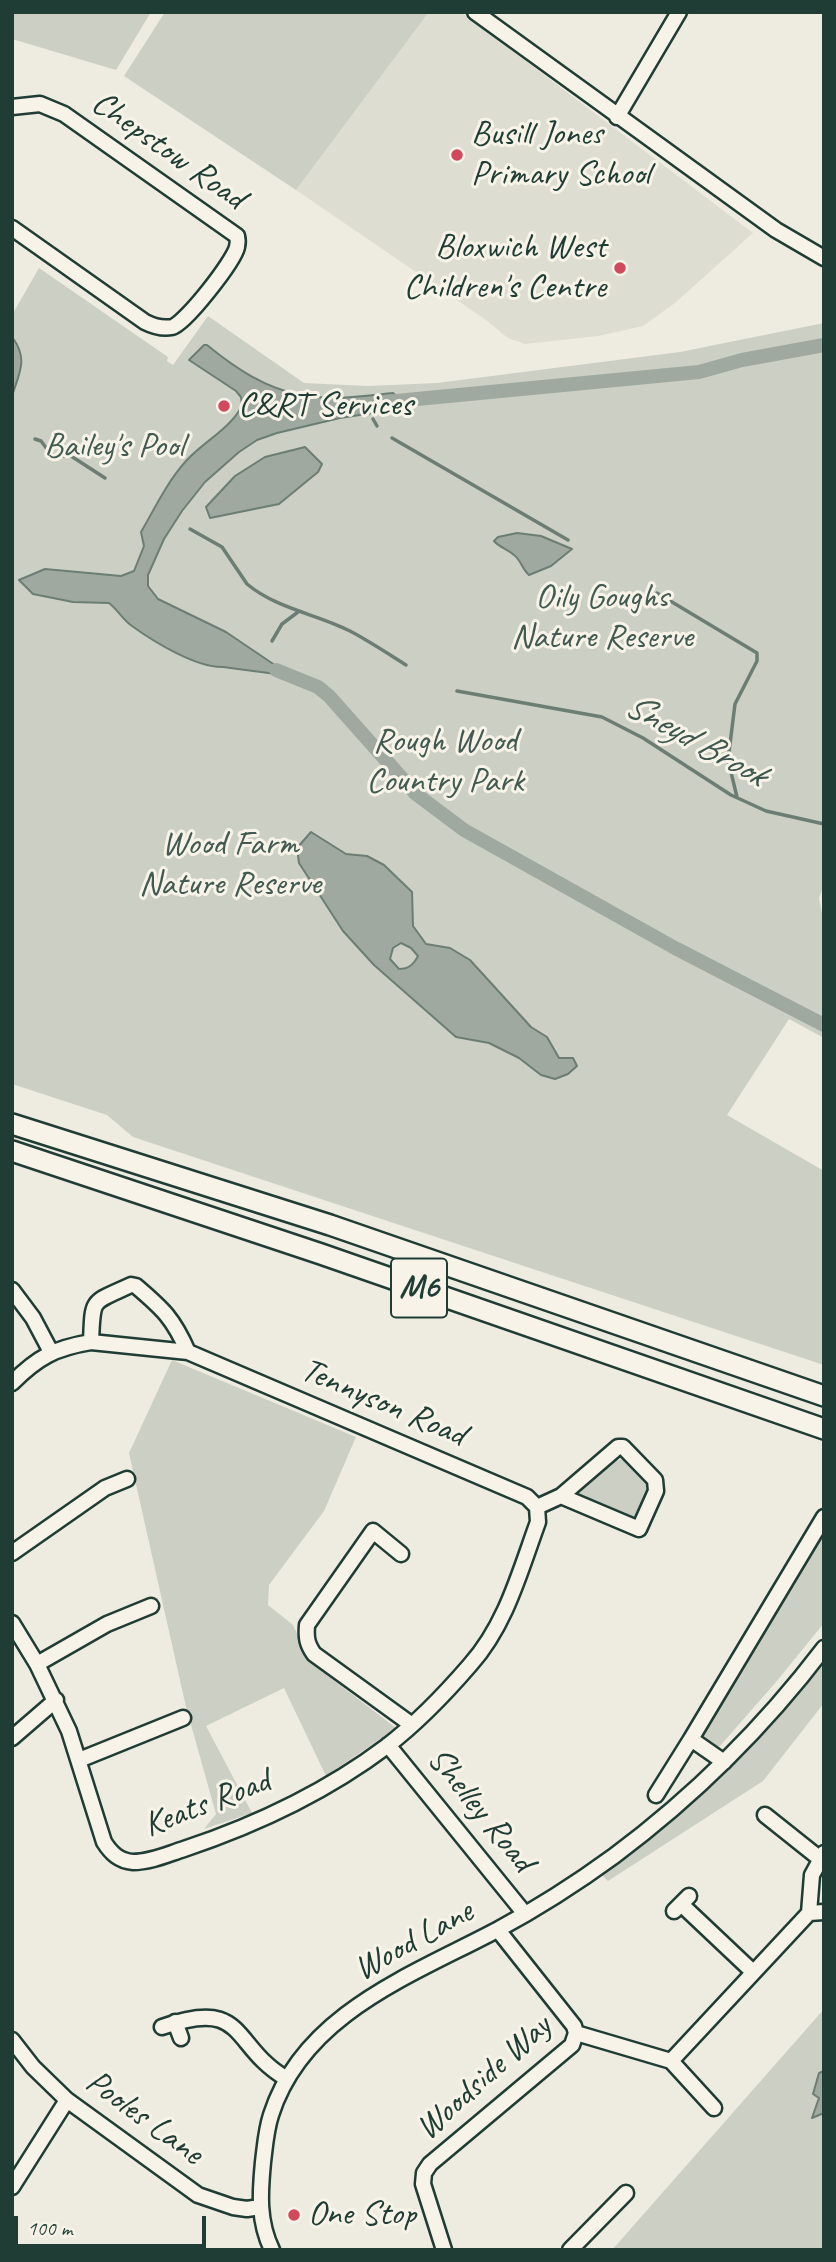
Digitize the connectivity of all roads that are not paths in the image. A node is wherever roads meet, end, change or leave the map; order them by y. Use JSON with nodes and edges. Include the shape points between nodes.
{"nodes":[{"id":1,"x":475,"y":12,"type":"edge"},
{"id":2,"x":679,"y":12,"type":"edge"},
{"id":3,"x":12,"y":107,"type":"edge"},
{"id":4,"x":617,"y":117,"type":"junction"},
{"id":5,"x":12,"y":229,"type":"edge"},
{"id":6,"x":824,"y":258,"type":"edge"},
{"id":7,"x":12,"y":1124,"type":"edge"},
{"id":8,"x":12,"y":1151,"type":"edge"},
{"id":9,"x":12,"y":1290,"type":"edge"},
{"id":10,"x":91,"y":1342,"type":"junction"},
{"id":11,"x":51,"y":1352,"type":"junction"},
{"id":12,"x":188,"y":1352,"type":"junction"},
{"id":13,"x":12,"y":1383,"type":"edge"},
{"id":14,"x":824,"y":1396,"type":"edge"},
{"id":15,"x":824,"y":1429,"type":"edge"},
{"id":16,"x":127,"y":1479,"type":"dead end"},
{"id":17,"x":561,"y":1496,"type":"junction"},
{"id":18,"x":538,"y":1515,"type":"junction"},
{"id":19,"x":824,"y":1517,"type":"edge"},
{"id":20,"x":12,"y":1553,"type":"edge"},
{"id":21,"x":401,"y":1555,"type":"dead end"},
{"id":22,"x":151,"y":1606,"type":"dead end"},
{"id":23,"x":12,"y":1623,"type":"edge"},
{"id":24,"x":824,"y":1648,"type":"edge"},
{"id":25,"x":37,"y":1664,"type":"junction"},
{"id":26,"x":56,"y":1700,"type":"junction"},
{"id":27,"x":183,"y":1718,"type":"dead end"},
{"id":28,"x":412,"y":1725,"type":"junction"},
{"id":29,"x":12,"y":1738,"type":"edge"},
{"id":30,"x":691,"y":1739,"type":"junction"},
{"id":31,"x":388,"y":1745,"type":"junction"},
{"id":32,"x":79,"y":1760,"type":"junction"},
{"id":33,"x":724,"y":1762,"type":"junction"},
{"id":34,"x":656,"y":1795,"type":"dead end"},
{"id":35,"x":764,"y":1814,"type":"dead end"},
{"id":36,"x":822,"y":1856,"type":"edge"},
{"id":37,"x":681,"y":1904,"type":"dead end"},
{"id":38,"x":816,"y":1913,"type":"edge"},
{"id":39,"x":526,"y":1914,"type":"junction"},
{"id":40,"x":498,"y":1930,"type":"junction"},
{"id":41,"x":753,"y":1972,"type":"junction"},
{"id":42,"x":576,"y":2033,"type":"junction"},
{"id":43,"x":181,"y":2038,"type":"dead end"},
{"id":44,"x":12,"y":2040,"type":"edge"},
{"id":45,"x":671,"y":2060,"type":"junction"},
{"id":46,"x":287,"y":2079,"type":"junction"},
{"id":47,"x":67,"y":2100,"type":"junction"},
{"id":48,"x":714,"y":2108,"type":"dead end"},
{"id":49,"x":12,"y":2187,"type":"edge"},
{"id":50,"x":626,"y":2193,"type":"dead end"},
{"id":51,"x":260,"y":2207,"type":"junction"},
{"id":52,"x":272,"y":2250,"type":"edge"},
{"id":53,"x":444,"y":2250,"type":"edge"},
{"id":54,"x":570,"y":2250,"type":"edge"}],
"edges":[{"from":1,"to":4,"type":"street"},
{"from":2,"to":4,"type":"street"},
{"from":3,"to":5,"type":"street","name":"Chepstow Road","via":[[40,104],[64,114],[237,236],[238,245],[182,323],[156,327]]},
{"from":4,"to":6,"type":"street","via":[[775,230]]},
{"from":7,"to":14,"type":"highway","number":"M6","via":[[330,1225]]},
{"from":8,"to":15,"type":"highway","number":"M6"},
{"from":9,"to":11,"type":"street"},
{"from":10,"to":11,"type":"street","name":"Tennyson Road"},
{"from":10,"to":12,"type":"street","name":"Tennyson Road"},
{"from":10,"to":12,"type":"street","via":[[93,1307],[98,1300],[135,1286],[162,1307]]},
{"from":11,"to":13,"type":"street","name":"Tennyson Road"},
{"from":12,"to":18,"type":"street","name":"Tennyson Road","via":[[527,1497]]},
{"from":16,"to":20,"type":"street","via":[[105,1488]]},
{"from":17,"to":17,"type":"street","via":[[618,1447],[655,1480],[656,1491],[639,1529]]},
{"from":17,"to":18,"type":"street"},
{"from":18,"to":28,"type":"street","via":[[502,1618],[472,1663]]},
{"from":19,"to":30,"type":"street"},
{"from":21,"to":28,"type":"street","via":[[373,1531],[307,1625],[306,1643],[314,1654]]},
{"from":22,"to":25,"type":"street","via":[[107,1624]]},
{"from":23,"to":25,"type":"street","name":"Keats Road"},
{"from":24,"to":33,"type":"street","name":"Wood Lane"},
{"from":25,"to":26,"type":"street","name":"Keats Road"},
{"from":26,"to":29,"type":"street"},
{"from":26,"to":32,"type":"street","name":"Keats Road"},
{"from":27,"to":32,"type":"street"},
{"from":28,"to":31,"type":"street"},
{"from":30,"to":33,"type":"street"},
{"from":30,"to":34,"type":"street"},
{"from":31,"to":32,"type":"street","name":"Keats Road","via":[[279,1811],[210,1840],[132,1862],[115,1856],[104,1842]]},
{"from":31,"to":39,"type":"street","name":"Shelley Road"},
{"from":33,"to":39,"type":"street","name":"Wood Lane","via":[[638,1837]]},
{"from":35,"to":36,"type":"street"},
{"from":36,"to":38,"type":"street","via":[[812,1875]]},
{"from":37,"to":41,"type":"street"},
{"from":38,"to":41,"type":"street"},
{"from":39,"to":40,"type":"street","name":"Wood Lane"},
{"from":40,"to":42,"type":"street"},
{"from":40,"to":46,"type":"street","name":"Wood Lane","via":[[365,2000],[315,2042]]},
{"from":41,"to":45,"type":"street"},
{"from":42,"to":45,"type":"street","name":"Woodside Way"},
{"from":42,"to":53,"type":"street","name":"Woodside Way","via":[[572,2045],[424,2173],[423,2184]]},
{"from":43,"to":46,"type":"street","via":[[169,2024],[197,2017],[226,2021],[267,2065]]},
{"from":44,"to":47,"type":"street","name":"Pooles Lane"},
{"from":45,"to":48,"type":"street"},
{"from":46,"to":51,"type":"street","name":"Wood Lane","via":[[267,2131]]},
{"from":47,"to":49,"type":"street"},
{"from":47,"to":51,"type":"street","name":"Pooles Lane","via":[[198,2194],[233,2207]]},
{"from":50,"to":54,"type":"street"},
{"from":51,"to":52,"type":"street","name":"Wood Lane"}]}
